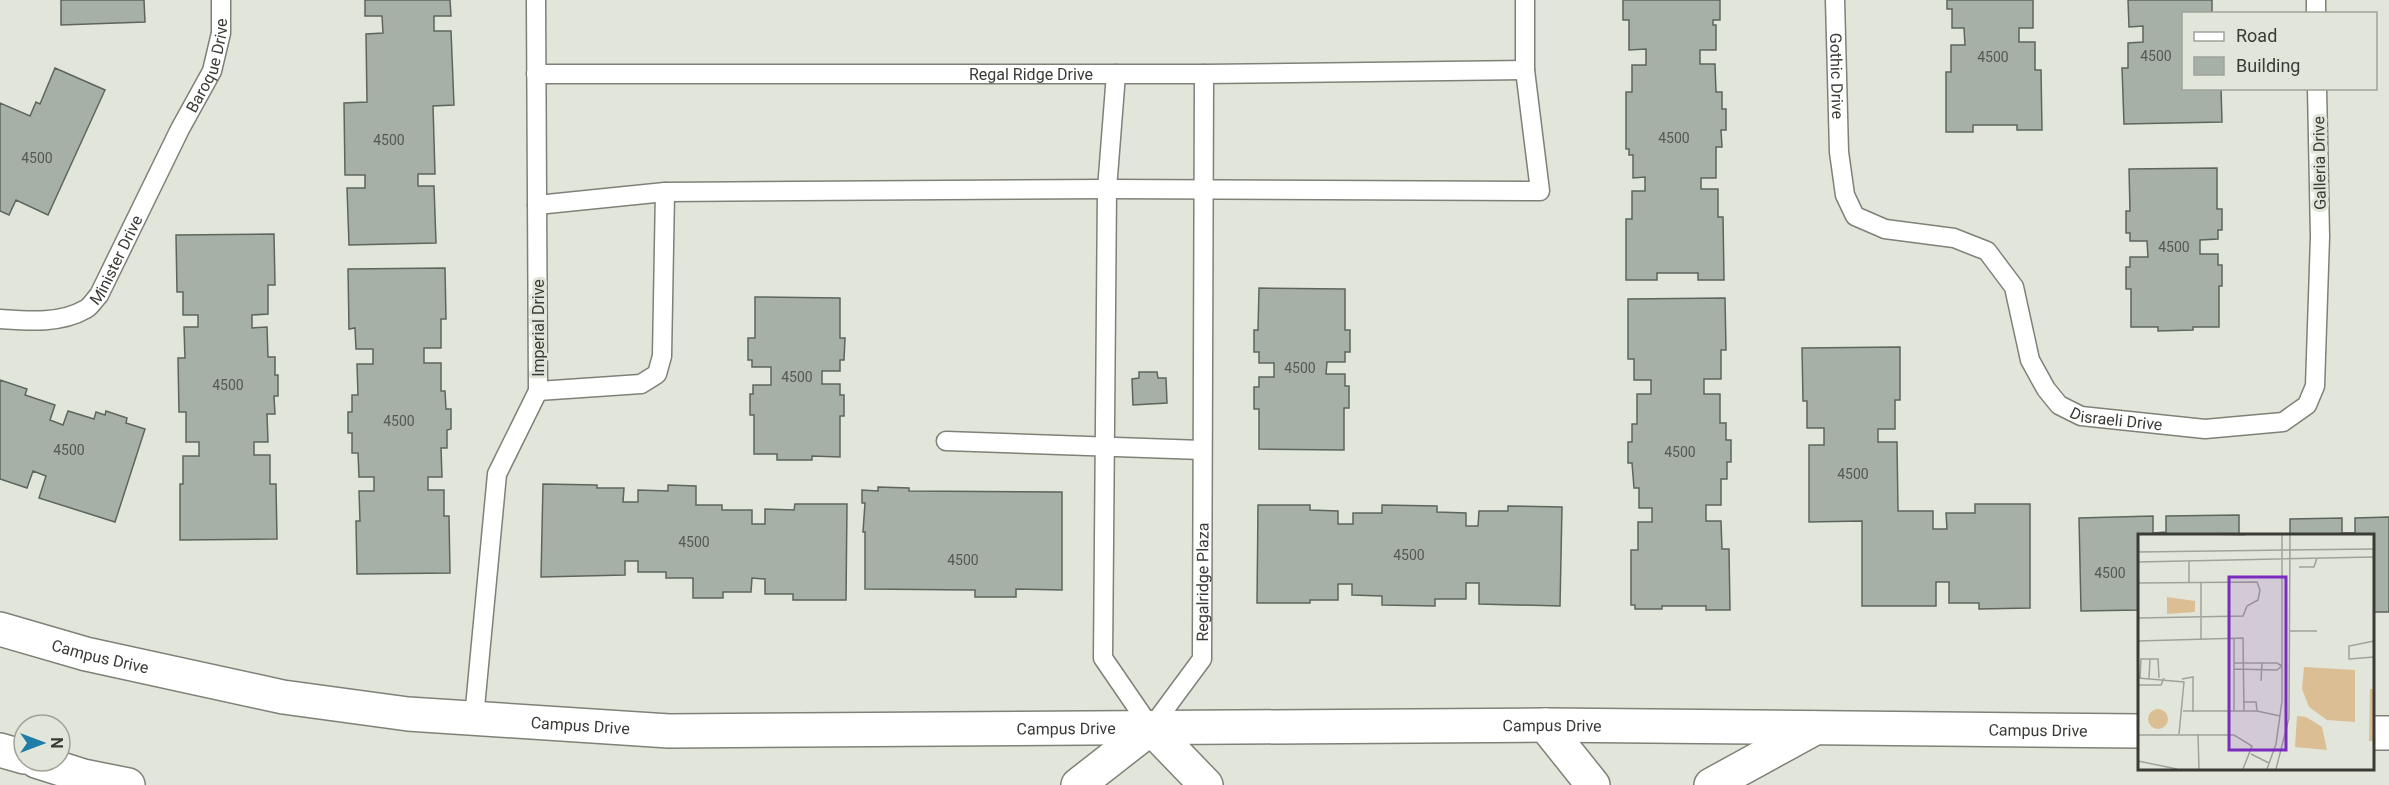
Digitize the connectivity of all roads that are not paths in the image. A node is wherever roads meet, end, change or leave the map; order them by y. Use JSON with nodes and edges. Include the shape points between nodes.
{"nodes":[{"id":1,"x":222,"y":0,"type":"edge"},
{"id":2,"x":536,"y":0,"type":"edge"},
{"id":3,"x":1525,"y":0,"type":"edge"},
{"id":4,"x":1836,"y":0,"type":"edge"},
{"id":5,"x":1525,"y":70,"type":"junction"},
{"id":6,"x":536,"y":74,"type":"junction"},
{"id":7,"x":1116,"y":75,"type":"junction"},
{"id":8,"x":1204,"y":75,"type":"junction"},
{"id":9,"x":2318,"y":90,"type":"edge"},
{"id":10,"x":180,"y":129,"type":"joint"},
{"id":11,"x":1839,"y":152,"type":"joint"},
{"id":12,"x":1107,"y":189,"type":"junction"},
{"id":13,"x":1203,"y":189,"type":"junction"},
{"id":14,"x":665,"y":192,"type":"junction"},
{"id":15,"x":537,"y":205,"type":"junction"},
{"id":16,"x":2320,"y":237,"type":"joint"},
{"id":17,"x":0,"y":319,"type":"edge"},
{"id":18,"x":538,"y":391,"type":"junction"},
{"id":19,"x":946,"y":441,"type":"dead end"},
{"id":20,"x":1104,"y":448,"type":"junction"},
{"id":21,"x":1202,"y":450,"type":"junction"},
{"id":22,"x":0,"y":629,"type":"edge"},
{"id":23,"x":474,"y":718,"type":"junction"},
{"id":24,"x":1545,"y":725,"type":"junction"},
{"id":25,"x":1816,"y":727,"type":"junction"},
{"id":26,"x":1151,"y":728,"type":"junction"},
{"id":27,"x":2138,"y":730,"type":"edge"},
{"id":28,"x":72,"y":772,"type":"edge"},
{"id":29,"x":128,"y":785,"type":"edge"},
{"id":30,"x":1078,"y":785,"type":"edge"},
{"id":31,"x":1206,"y":785,"type":"edge"},
{"id":32,"x":1593,"y":785,"type":"edge"},
{"id":33,"x":1711,"y":785,"type":"edge"}],
"edges":[{"from":1,"to":10,"type":"lane","name":"Baroque Drive","via":[[221,33],[212,71]]},
{"from":2,"to":6,"type":"lane","name":"Imperial Drive"},
{"from":3,"to":5,"type":"lane"},
{"from":4,"to":11,"type":"lane","name":"Gothic Drive"},
{"from":5,"to":8,"type":"lane","name":"Regal Ridge Drive"},
{"from":5,"to":13,"type":"lane","via":[[1540,191]]},
{"from":6,"to":7,"type":"lane","name":"Regal Ridge Drive"},
{"from":6,"to":15,"type":"lane","name":"Imperial Drive"},
{"from":7,"to":8,"type":"lane","name":"Regal Ridge Drive"},
{"from":7,"to":12,"type":"lane"},
{"from":8,"to":13,"type":"lane","name":"Regalridge Plaza"},
{"from":9,"to":16,"type":"lane","name":"Galleria Drive"},
{"from":10,"to":17,"type":"lane","name":"Minister Drive","via":[[99,294],[87,309],[58,319]]},
{"from":11,"to":16,"type":"lane","name":"Disraeli Drive","via":[[1845,195],[1855,216],[1884,229],[1954,238],[1987,251],[2014,287],[2030,360],[2046,389],[2059,405],[2081,416],[2205,429],[2283,422],[2307,405],[2315,386]]},
{"from":12,"to":13,"type":"lane"},
{"from":12,"to":14,"type":"lane"},
{"from":12,"to":20,"type":"lane"},
{"from":13,"to":21,"type":"lane","name":"Regalridge Plaza"},
{"from":14,"to":15,"type":"lane"},
{"from":14,"to":18,"type":"lane","via":[[662,356],[657,374],[641,384]]},
{"from":15,"to":18,"type":"lane","name":"Imperial Drive"},
{"from":18,"to":23,"type":"lane","name":"Imperial Drive","via":[[497,474]]},
{"from":19,"to":20,"type":"lane"},
{"from":20,"to":21,"type":"lane"},
{"from":20,"to":26,"type":"lane","via":[[1102,658]]},
{"from":21,"to":26,"type":"lane","name":"Regalridge Plaza","via":[[1202,659]]},
{"from":22,"to":23,"type":"main road","name":"Campus Drive","via":[[86,654],[283,697],[408,714]]},
{"from":23,"to":26,"type":"main road","name":"Campus Drive","via":[[669,731]]},
{"from":24,"to":25,"type":"main road","name":"Campus Drive"},
{"from":24,"to":26,"type":"main road","name":"Campus Drive"},
{"from":24,"to":32,"type":"main road"},
{"from":25,"to":27,"type":"main road","name":"Campus Drive"},
{"from":25,"to":33,"type":"main road"},
{"from":26,"to":30,"type":"main road"},
{"from":26,"to":31,"type":"main road"},
{"from":28,"to":29,"type":"main road"}]}
